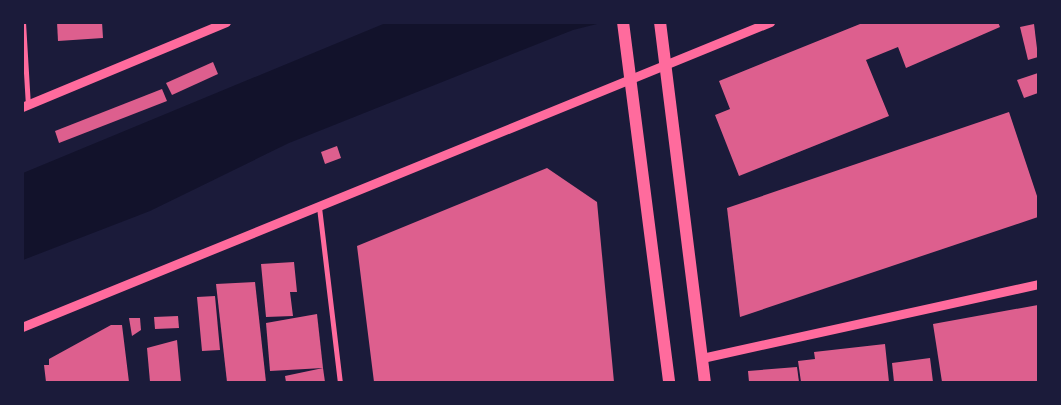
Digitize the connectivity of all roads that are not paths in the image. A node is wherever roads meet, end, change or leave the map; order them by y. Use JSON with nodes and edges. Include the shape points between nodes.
{"nodes":[{"id":1,"x":23,"y":22,"type":"edge"},
{"id":2,"x":226,"y":22,"type":"edge"},
{"id":3,"x":623,"y":22,"type":"edge"},
{"id":4,"x":770,"y":22,"type":"edge"},
{"id":5,"x":661,"y":25,"type":"edge"},
{"id":6,"x":665,"y":66,"type":"junction"},
{"id":7,"x":630,"y":81,"type":"junction"},
{"id":8,"x":25,"y":106,"type":"edge"},
{"id":9,"x":318,"y":207,"type":"junction"},
{"id":10,"x":1038,"y":284,"type":"edge"},
{"id":11,"x":22,"y":328,"type":"edge"},
{"id":12,"x":702,"y":358,"type":"junction"},
{"id":13,"x":340,"y":382,"type":"edge"},
{"id":14,"x":669,"y":382,"type":"edge"},
{"id":15,"x":705,"y":382,"type":"edge"}],
"edges":[{"from":1,"to":8,"type":"street"},
{"from":2,"to":8,"type":"street"},
{"from":3,"to":7,"type":"main road"},
{"from":4,"to":6,"type":"street"},
{"from":5,"to":6,"type":"main road"},
{"from":6,"to":7,"type":"street"},
{"from":6,"to":12,"type":"main road"},
{"from":7,"to":9,"type":"street"},
{"from":7,"to":14,"type":"main road"},
{"from":9,"to":11,"type":"street"},
{"from":9,"to":13,"type":"street"},
{"from":10,"to":12,"type":"street"},
{"from":12,"to":15,"type":"main road"}]}
